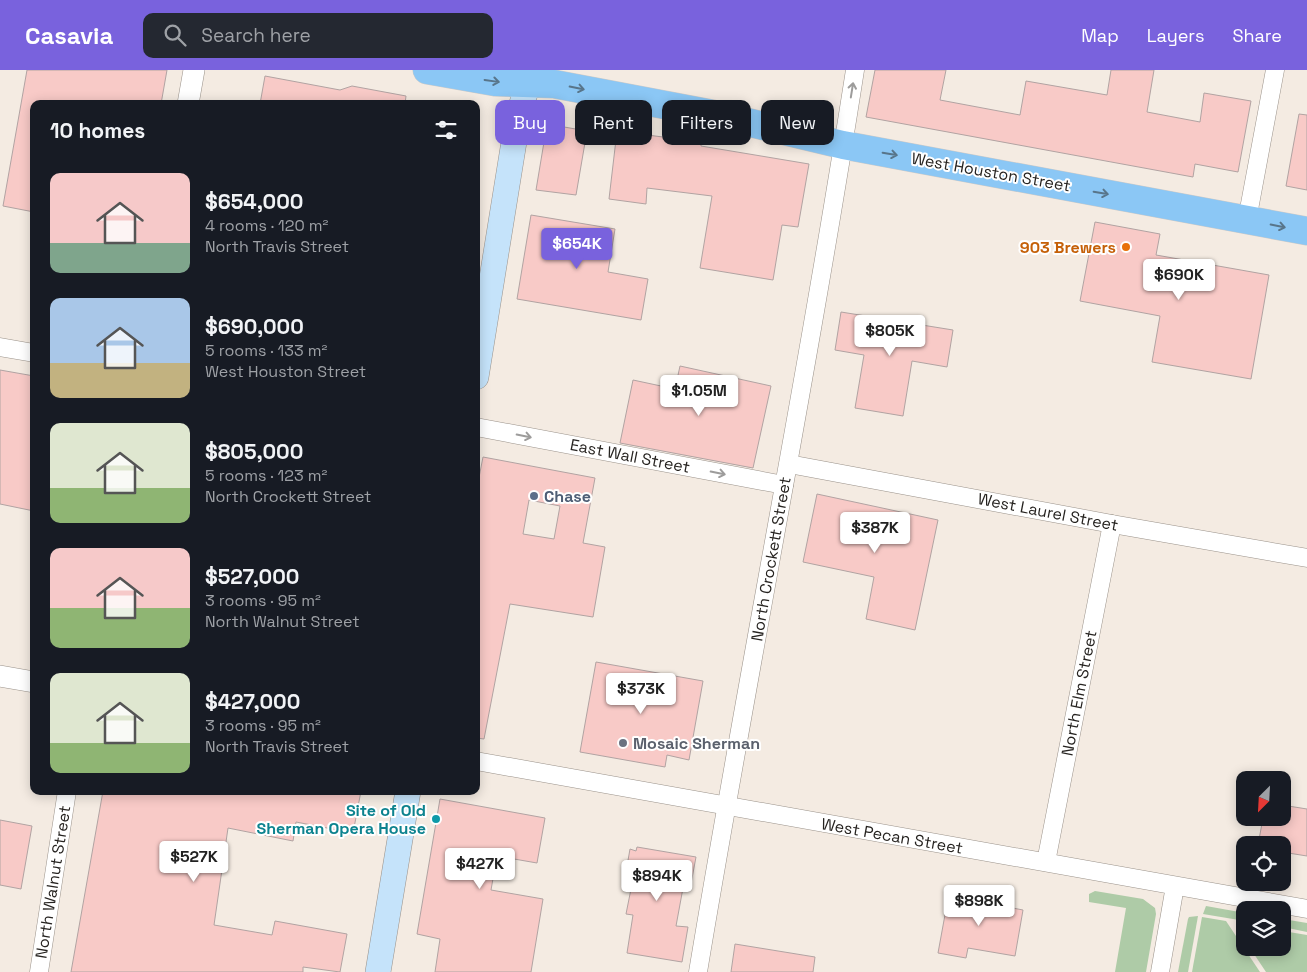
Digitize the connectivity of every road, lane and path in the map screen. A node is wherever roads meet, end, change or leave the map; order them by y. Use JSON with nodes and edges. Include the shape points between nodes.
{"nodes":[{"id":1,"x":194,"y":70,"type":"edge"},
{"id":2,"x":427,"y":70,"type":"edge"},
{"id":3,"x":855,"y":70,"type":"edge"},
{"id":4,"x":1275,"y":70,"type":"edge"},
{"id":5,"x":530,"y":77,"type":"edge"},
{"id":6,"x":189,"y":100,"type":"edge"},
{"id":7,"x":843,"y":145,"type":"junction"},
{"id":8,"x":1248,"y":220,"type":"junction"},
{"id":9,"x":1307,"y":231,"type":"edge"},
{"id":10,"x":0,"y":347,"type":"edge"},
{"id":11,"x":30,"y":352,"type":"edge"},
{"id":12,"x":480,"y":352,"type":"edge"},
{"id":13,"x":480,"y":428,"type":"edge"},
{"id":14,"x":789,"y":464,"type":"junction"},
{"id":15,"x":784,"y":485,"type":"junction"},
{"id":16,"x":1112,"y":524,"type":"junction"},
{"id":17,"x":1307,"y":558,"type":"edge"},
{"id":18,"x":0,"y":676,"type":"edge"},
{"id":19,"x":30,"y":681,"type":"edge"},
{"id":20,"x":480,"y":762,"type":"edge"},
{"id":21,"x":66,"y":795,"type":"edge"},
{"id":22,"x":407,"y":795,"type":"edge"},
{"id":23,"x":726,"y":807,"type":"junction"},
{"id":24,"x":1046,"y":862,"type":"junction"},
{"id":25,"x":1175,"y":886,"type":"junction"},
{"id":26,"x":1307,"y":909,"type":"edge"},
{"id":27,"x":39,"y":972,"type":"edge"},
{"id":28,"x":378,"y":972,"type":"edge"},
{"id":29,"x":698,"y":972,"type":"edge"},
{"id":30,"x":1160,"y":972,"type":"edge"}],
"edges":[{"from":1,"to":6,"type":"street"},
{"from":2,"to":5,"type":"main road","name":"West Houston Street","one_way":true,"via":[[495,82]]},
{"from":7,"to":3,"type":"street","name":"North Crockett Street","one_way":true},
{"from":4,"to":8,"type":"street"},
{"from":5,"to":7,"type":"main road","name":"West Houston Street","one_way":true,"via":[[718,115]]},
{"from":5,"to":12,"type":"main road","via":[[518,117]]},
{"from":7,"to":8,"type":"main road","name":"West Houston Street","one_way":true},
{"from":7,"to":14,"type":"street","name":"North Crockett Street"},
{"from":8,"to":9,"type":"main road","name":"West Houston Street","one_way":true},
{"from":10,"to":11,"type":"street"},
{"from":13,"to":15,"type":"street","name":"East Wall Street","one_way":true},
{"from":14,"to":15,"type":"street","name":"North Crockett Street"},
{"from":14,"to":16,"type":"street","name":"West Laurel Street"},
{"from":15,"to":23,"type":"street","name":"North Crockett Street"},
{"from":16,"to":17,"type":"street","name":"West Laurel Street"},
{"from":16,"to":24,"type":"street","name":"North Elm Street"},
{"from":18,"to":19,"type":"street"},
{"from":20,"to":23,"type":"street","name":"West Pecan Street"},
{"from":21,"to":27,"type":"street","name":"North Walnut Street"},
{"from":22,"to":28,"type":"main road"},
{"from":23,"to":24,"type":"street","name":"West Pecan Street"},
{"from":23,"to":29,"type":"street","name":"North Crockett Street"},
{"from":24,"to":25,"type":"street","name":"West Pecan Street"},
{"from":25,"to":26,"type":"street","name":"West Pecan Street"},
{"from":25,"to":30,"type":"street"}]}
